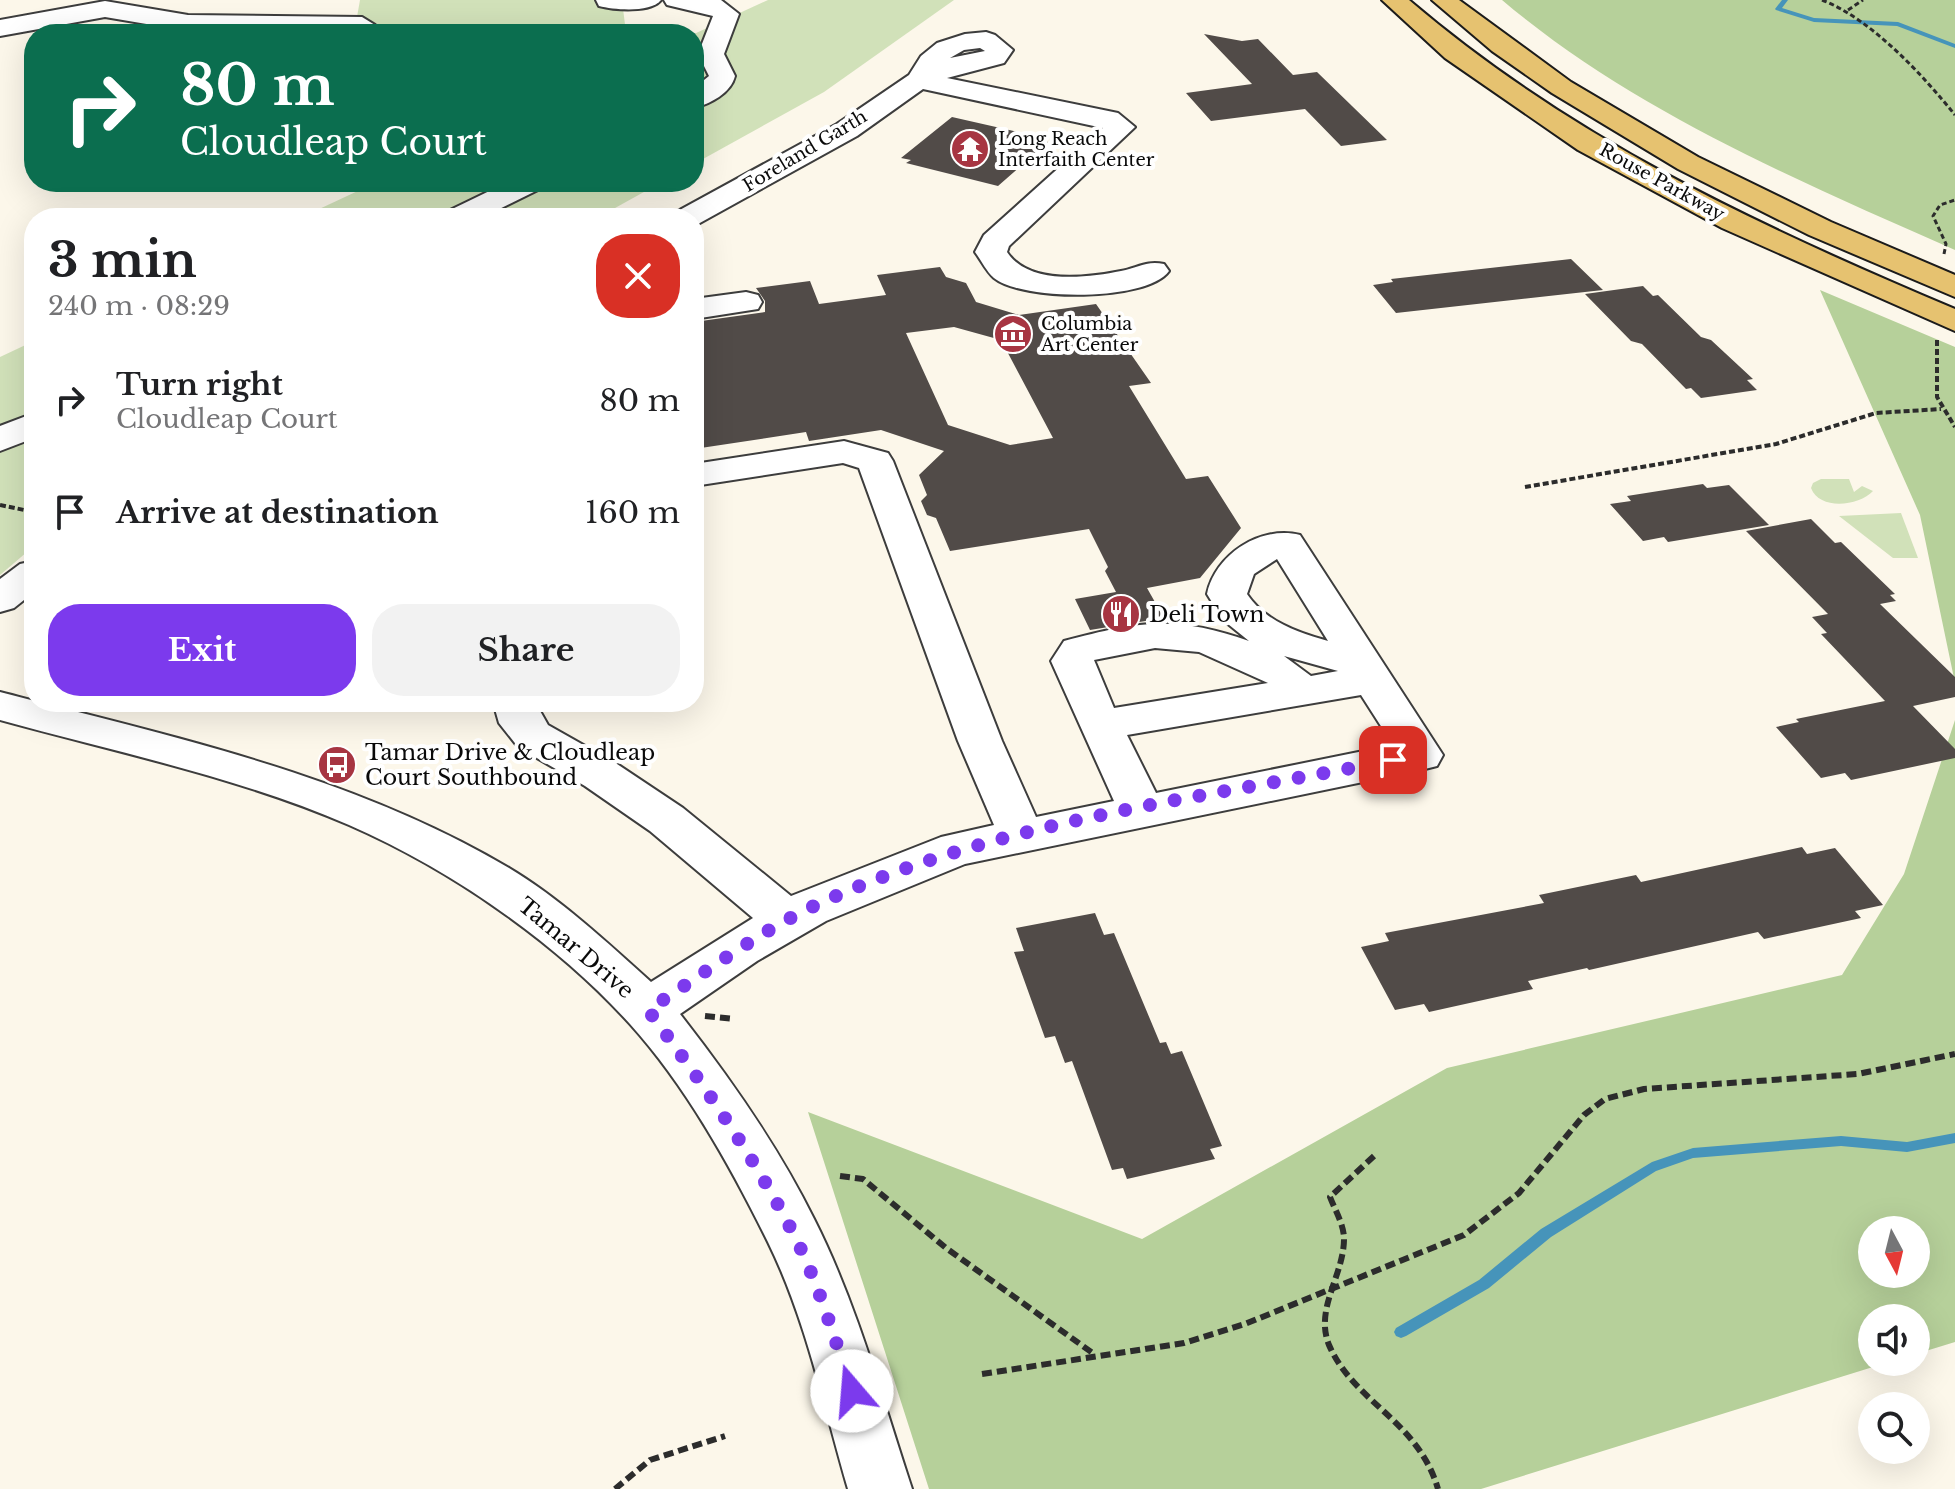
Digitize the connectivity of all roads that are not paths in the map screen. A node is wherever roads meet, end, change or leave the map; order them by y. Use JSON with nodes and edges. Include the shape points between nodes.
{"nodes":[{"id":1,"x":649,"y":0,"type":"edge"},
{"id":2,"x":676,"y":0,"type":"edge"},
{"id":3,"x":1394,"y":0,"type":"edge"},
{"id":4,"x":1444,"y":0,"type":"edge"},
{"id":5,"x":608,"y":1,"type":"edge"},
{"id":6,"x":275,"y":24,"type":"edge"},
{"id":7,"x":0,"y":28,"type":"edge"},
{"id":8,"x":704,"y":93,"type":"edge"},
{"id":9,"x":511,"y":192,"type":"edge"},
{"id":10,"x":478,"y":208,"type":"edge"},
{"id":11,"x":704,"y":209,"type":"edge"},
{"id":12,"x":1153,"y":271,"type":"dead end"},
{"id":13,"x":1955,"y":287,"type":"edge"},
{"id":14,"x":746,"y":302,"type":"dead end"},
{"id":15,"x":704,"y":308,"type":"edge"},
{"id":16,"x":1946,"y":326,"type":"edge"},
{"id":17,"x":24,"y":429,"type":"edge"},
{"id":18,"x":0,"y":440,"type":"edge"},
{"id":19,"x":704,"y":473,"type":"edge"},
{"id":20,"x":24,"y":581,"type":"edge"},
{"id":21,"x":0,"y":599,"type":"edge"},
{"id":22,"x":1326,"y":605,"type":"junction"},
{"id":23,"x":1248,"y":624,"type":"junction"},
{"id":24,"x":1370,"y":672,"type":"junction"},
{"id":25,"x":1302,"y":691,"type":"junction"},
{"id":26,"x":0,"y":706,"type":"edge"},
{"id":27,"x":517,"y":712,"type":"edge"},
{"id":28,"x":1100,"y":725,"type":"junction"},
{"id":29,"x":1141,"y":809,"type":"junction"},
{"id":30,"x":1021,"y":834,"type":"junction"},
{"id":31,"x":787,"y":921,"type":"junction"},
{"id":32,"x":648,"y":1010,"type":"junction"},
{"id":33,"x":880,"y":1489,"type":"edge"}],
"edges":[{"from":1,"to":5,"type":"street"},
{"from":2,"to":8,"type":"street","via":[[715,6],[726,14],[711,54],[722,76]]},
{"from":3,"to":16,"type":"main road","name":"Rouse Parkway","via":[[1512,94],[1615,158]]},
{"from":4,"to":13,"type":"main road","name":"Rouse Parkway","via":[[1558,86],[1660,146],[1807,222]]},
{"from":6,"to":7,"type":"street","via":[[188,23],[105,9]]},
{"from":9,"to":10,"type":"street"},
{"from":11,"to":12,"type":"street","name":"Foreland Garth","via":[[810,152],[920,80],[1108,119],[1121,127],[995,242],[991,252],[1006,271],[1040,283],[1062,284],[1126,279]]},
{"from":14,"to":15,"type":"street"},
{"from":17,"to":18,"type":"street"},
{"from":19,"to":30,"type":"street","via":[[844,452],[875,461],[980,741]]},
{"from":20,"to":21,"type":"street"},
{"from":22,"to":23,"type":"street","via":[[1296,622]]},
{"from":22,"to":23,"type":"street","via":[[1286,543],[1252,554],[1228,581],[1227,594]]},
{"from":22,"to":24,"type":"street"},
{"from":23,"to":24,"type":"street"},
{"from":24,"to":25,"type":"street"},
{"from":24,"to":29,"type":"street","via":[[1421,755]]},
{"from":25,"to":28,"type":"street"},
{"from":25,"to":28,"type":"street","via":[[1272,665],[1182,635],[1163,634],[1074,655],[1074,672]]},
{"from":26,"to":32,"type":"street","name":"Tamar Drive","via":[[274,780],[366,814],[494,881],[591,957]]},
{"from":27,"to":31,"type":"street","via":[[533,736],[641,799]]},
{"from":28,"to":29,"type":"street"},
{"from":29,"to":30,"type":"street"},
{"from":30,"to":31,"type":"street","via":[[958,849],[869,882]]},
{"from":31,"to":32,"type":"street"},
{"from":32,"to":33,"type":"street","name":"Tamar Drive","via":[[716,1100],[793,1233],[824,1307]]}]}
